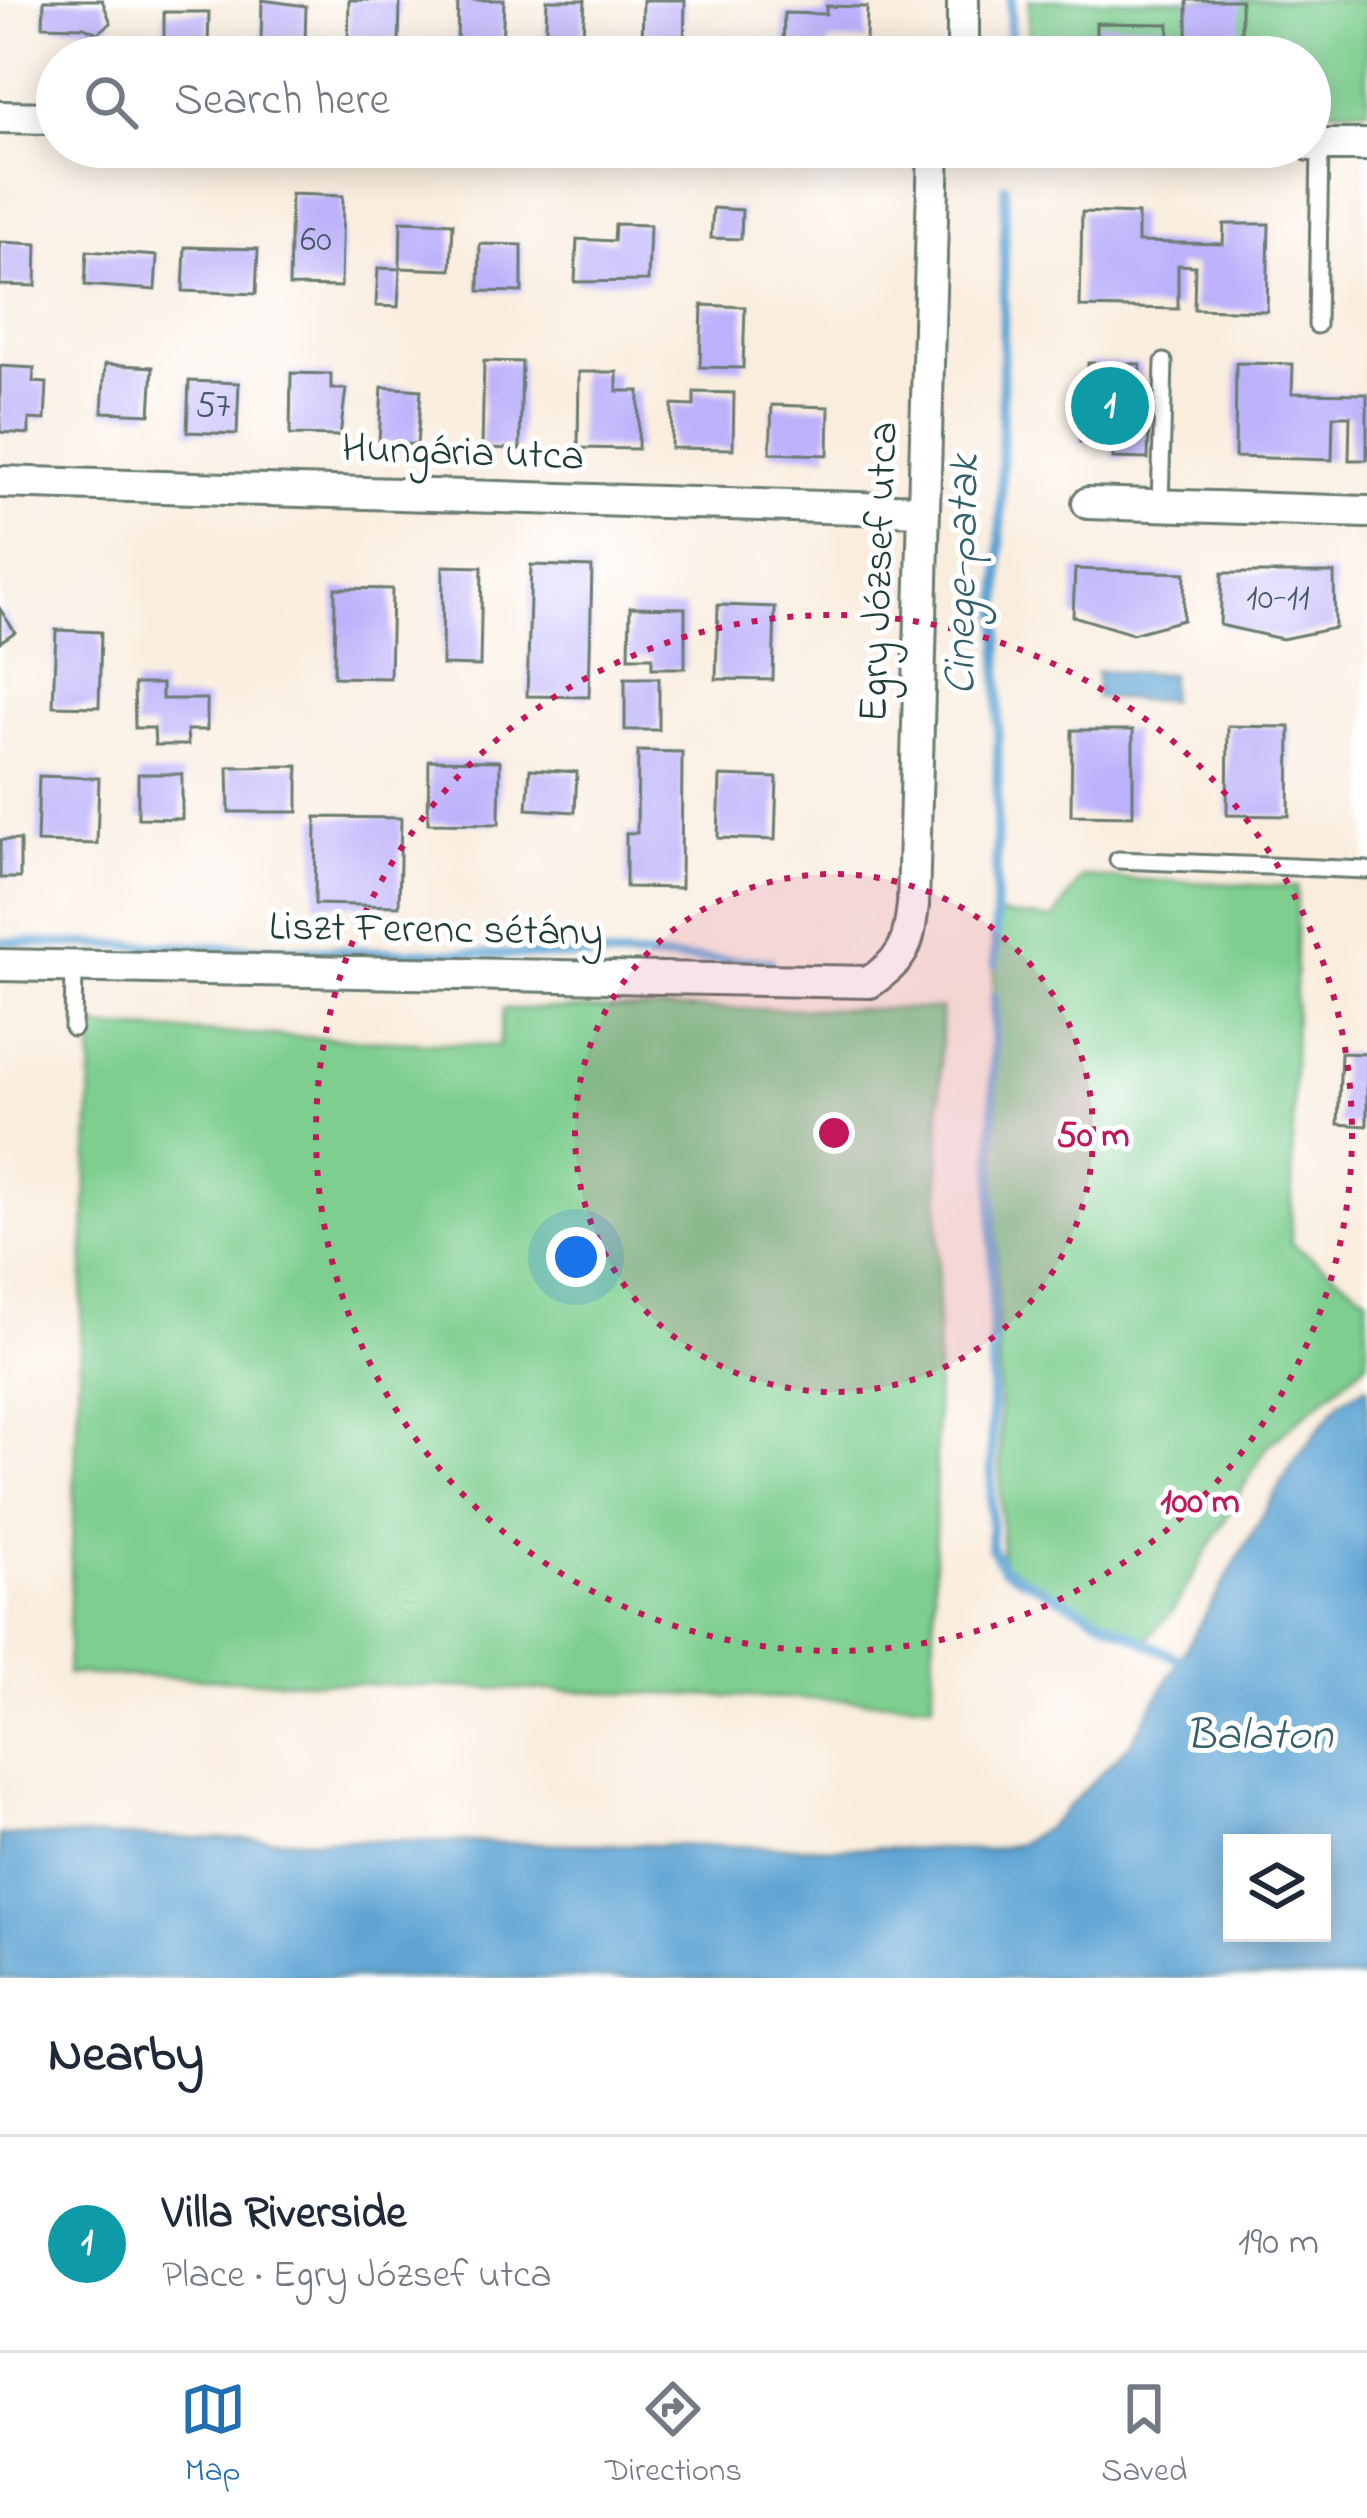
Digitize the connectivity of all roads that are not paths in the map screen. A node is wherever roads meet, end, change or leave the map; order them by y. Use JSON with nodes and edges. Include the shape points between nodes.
{"nodes":[{"id":1,"x":963,"y":0,"type":"edge"},
{"id":2,"x":963,"y":36,"type":"edge"},
{"id":3,"x":0,"y":117,"type":"edge"},
{"id":4,"x":36,"y":118,"type":"edge"},
{"id":5,"x":1331,"y":146,"type":"edge"},
{"id":6,"x":1367,"y":146,"type":"edge"},
{"id":7,"x":933,"y":168,"type":"edge"},
{"id":8,"x":1315,"y":168,"type":"edge"},
{"id":9,"x":1317,"y":325,"type":"dead end"},
{"id":10,"x":1164,"y":362,"type":"dead end"},
{"id":11,"x":0,"y":482,"type":"edge"},
{"id":12,"x":1088,"y":503,"type":"dead end"},
{"id":13,"x":1160,"y":505,"type":"junction"},
{"id":14,"x":924,"y":511,"type":"junction"},
{"id":15,"x":1367,"y":512,"type":"edge"},
{"id":16,"x":1118,"y":860,"type":"dead end"},
{"id":17,"x":1367,"y":870,"type":"edge"},
{"id":18,"x":0,"y":965,"type":"edge"},
{"id":19,"x":74,"y":966,"type":"junction"},
{"id":20,"x":870,"y":982,"type":"joint"},
{"id":21,"x":73,"y":1028,"type":"dead end"}],
"edges":[{"from":1,"to":2,"type":"street"},
{"from":3,"to":4,"type":"street"},
{"from":5,"to":6,"type":"street"},
{"from":7,"to":14,"type":"street","name":"Egry József utca"},
{"from":8,"to":9,"type":"lane"},
{"from":10,"to":13,"type":"lane"},
{"from":11,"to":14,"type":"street","name":"Hungária utca"},
{"from":12,"to":13,"type":"street"},
{"from":13,"to":15,"type":"street"},
{"from":14,"to":20,"type":"street","name":"Egry József utca","via":[[909,942],[897,963]]},
{"from":16,"to":17,"type":"lane"},
{"from":18,"to":19,"type":"street","name":"Liszt Ferenc sétány"},
{"from":19,"to":20,"type":"street","name":"Liszt Ferenc sétány"},
{"from":19,"to":21,"type":"lane"}]}
